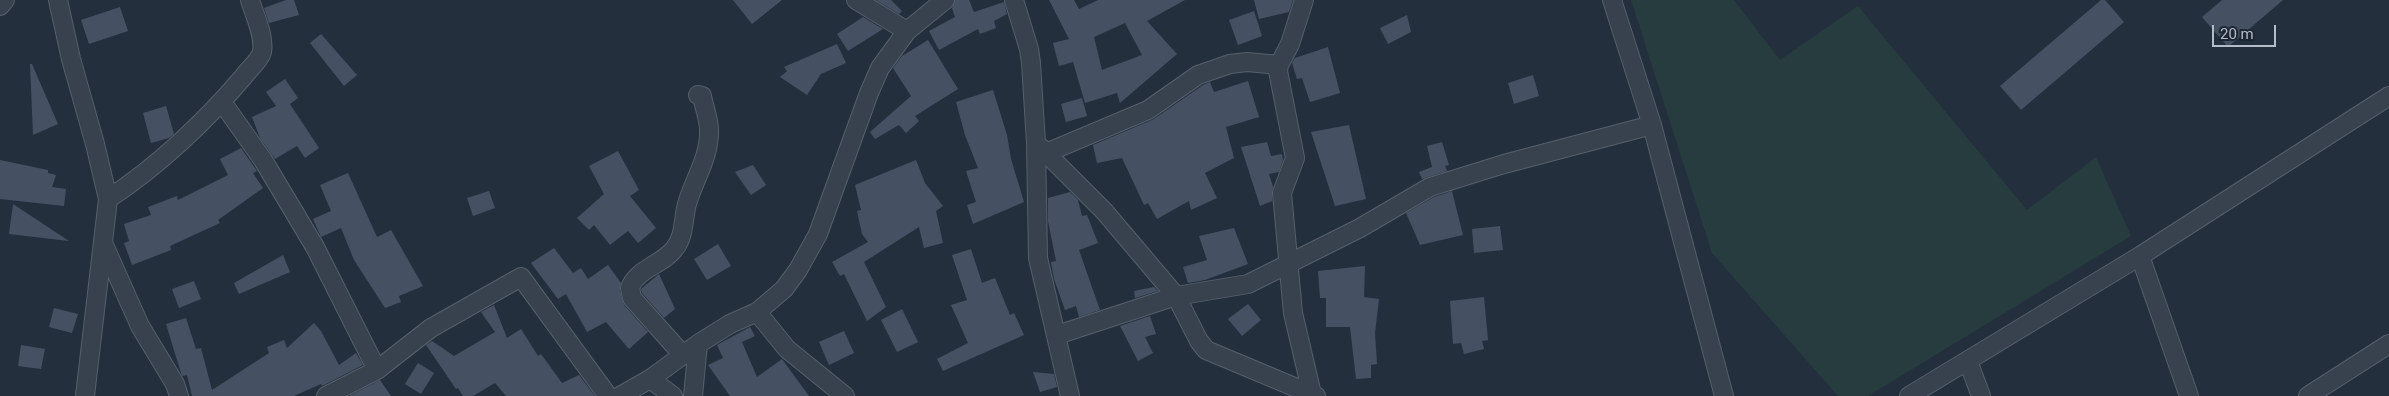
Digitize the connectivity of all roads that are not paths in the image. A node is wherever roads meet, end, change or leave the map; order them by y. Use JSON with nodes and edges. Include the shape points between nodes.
{"nodes":[{"id":1,"x":5,"y":0,"type":"edge"},
{"id":2,"x":58,"y":0,"type":"edge"},
{"id":3,"x":250,"y":0,"type":"edge"},
{"id":4,"x":856,"y":0,"type":"edge"},
{"id":5,"x":945,"y":0,"type":"edge"},
{"id":6,"x":1014,"y":0,"type":"edge"},
{"id":7,"x":1304,"y":0,"type":"edge"},
{"id":8,"x":1612,"y":0,"type":"edge"},
{"id":9,"x":0,"y":6,"type":"edge"},
{"id":10,"x":907,"y":31,"type":"junction"},
{"id":11,"x":1279,"y":65,"type":"junction"},
{"id":12,"x":698,"y":95,"type":"dead end"},
{"id":13,"x":2389,"y":96,"type":"edge"},
{"id":14,"x":222,"y":102,"type":"junction"},
{"id":15,"x":1652,"y":125,"type":"junction"},
{"id":16,"x":1041,"y":148,"type":"junction"},
{"id":17,"x":108,"y":198,"type":"junction"},
{"id":18,"x":104,"y":244,"type":"junction"},
{"id":19,"x":2140,"y":256,"type":"junction"},
{"id":20,"x":1290,"y":262,"type":"junction"},
{"id":21,"x":1176,"y":296,"type":"junction"},
{"id":22,"x":757,"y":312,"type":"junction"},
{"id":23,"x":1057,"y":335,"type":"junction"},
{"id":24,"x":698,"y":344,"type":"junction"},
{"id":25,"x":2389,"y":344,"type":"edge"},
{"id":26,"x":682,"y":354,"type":"junction"},
{"id":27,"x":1968,"y":361,"type":"junction"},
{"id":28,"x":377,"y":370,"type":"junction"},
{"id":29,"x":650,"y":379,"type":"junction"},
{"id":30,"x":1314,"y":395,"type":"edge"},
{"id":31,"x":85,"y":396,"type":"edge"},
{"id":32,"x":179,"y":396,"type":"edge"},
{"id":33,"x":326,"y":396,"type":"edge"},
{"id":34,"x":608,"y":396,"type":"edge"},
{"id":35,"x":620,"y":396,"type":"edge"},
{"id":36,"x":673,"y":396,"type":"edge"},
{"id":37,"x":693,"y":396,"type":"edge"},
{"id":38,"x":845,"y":396,"type":"edge"},
{"id":39,"x":1070,"y":396,"type":"edge"},
{"id":40,"x":1724,"y":396,"type":"edge"},
{"id":41,"x":1910,"y":396,"type":"edge"},
{"id":42,"x":1981,"y":396,"type":"edge"},
{"id":43,"x":2189,"y":396,"type":"edge"},
{"id":44,"x":2308,"y":396,"type":"edge"}],
"edges":[{"from":1,"to":9,"type":"street"},
{"from":2,"to":17,"type":"street"},
{"from":3,"to":14,"type":"street","via":[[262,41],[262,53]]},
{"from":4,"to":10,"type":"street"},
{"from":5,"to":10,"type":"street"},
{"from":6,"to":16,"type":"street","via":[[1029,49]]},
{"from":7,"to":11,"type":"street","via":[[1290,44]]},
{"from":8,"to":15,"type":"street"},
{"from":10,"to":22,"type":"street","via":[[880,68],[869,92],[818,234],[784,289]]},
{"from":11,"to":16,"type":"street","via":[[1230,64],[1198,75],[1148,110]]},
{"from":11,"to":20,"type":"street","via":[[1295,158],[1282,193]]},
{"from":12,"to":26,"type":"street","via":[[702,96],[709,129],[708,146],[687,204],[681,237],[676,248],[634,279],[630,288],[632,298]]},
{"from":13,"to":19,"type":"street"},
{"from":14,"to":17,"type":"street","via":[[143,173]]},
{"from":14,"to":28,"type":"street","via":[[263,160],[315,247]]},
{"from":15,"to":20,"type":"street","via":[[1430,187],[1360,228]]},
{"from":15,"to":40,"type":"street"},
{"from":16,"to":21,"type":"street","via":[[1104,212]]},
{"from":16,"to":23,"type":"street","via":[[1038,258]]},
{"from":17,"to":18,"type":"street"},
{"from":18,"to":31,"type":"street"},
{"from":18,"to":32,"type":"street","via":[[140,326]]},
{"from":19,"to":27,"type":"street"},
{"from":19,"to":43,"type":"street"},
{"from":20,"to":21,"type":"street","via":[[1248,284]]},
{"from":20,"to":30,"type":"street","via":[[1293,313]]},
{"from":21,"to":23,"type":"street"},
{"from":21,"to":30,"type":"street","via":[[1206,350]]},
{"from":22,"to":24,"type":"street"},
{"from":22,"to":38,"type":"street","via":[[787,349]]},
{"from":23,"to":39,"type":"street"},
{"from":24,"to":26,"type":"street"},
{"from":24,"to":37,"type":"street"},
{"from":25,"to":44,"type":"street"},
{"from":26,"to":29,"type":"street"},
{"from":27,"to":41,"type":"street"},
{"from":27,"to":42,"type":"street"},
{"from":28,"to":33,"type":"street"},
{"from":28,"to":34,"type":"street","via":[[431,328],[521,277]]},
{"from":29,"to":35,"type":"street"},
{"from":29,"to":36,"type":"street"}]}
